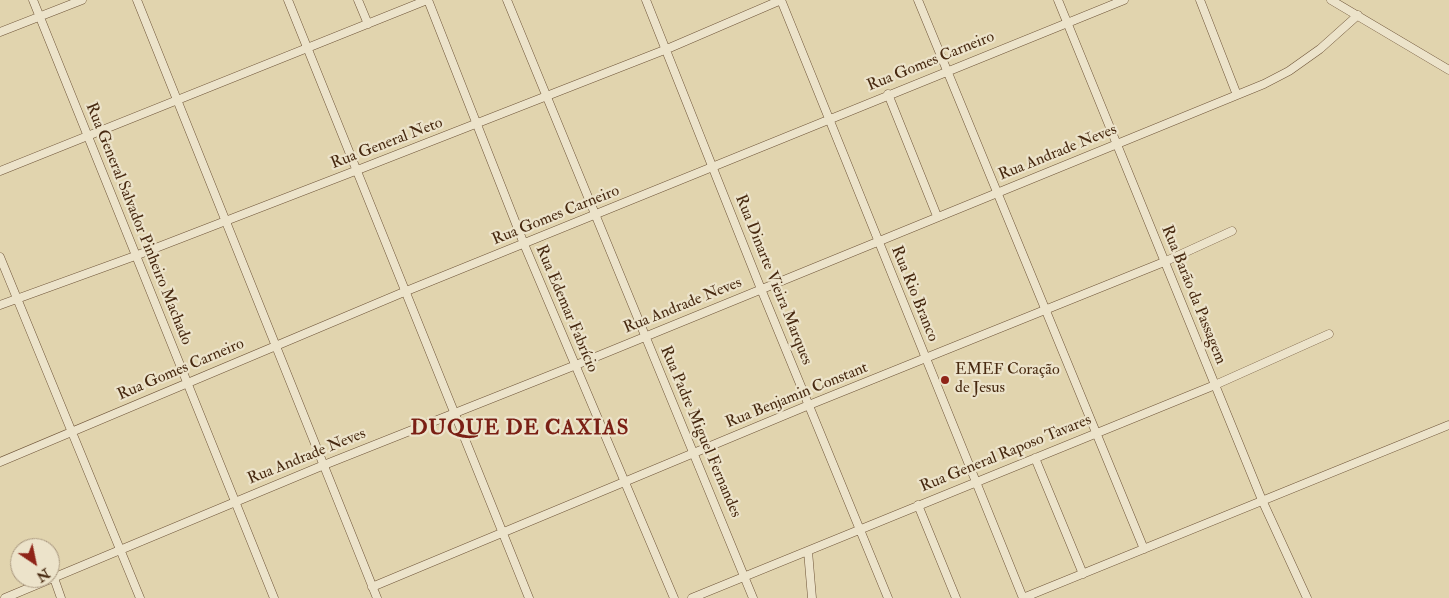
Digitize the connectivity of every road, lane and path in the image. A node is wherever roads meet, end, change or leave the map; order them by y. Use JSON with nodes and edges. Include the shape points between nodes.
{"nodes":[{"id":1,"x":32,"y":0,"type":"edge"},
{"id":2,"x":82,"y":0,"type":"edge"},
{"id":3,"x":137,"y":0,"type":"edge"},
{"id":4,"x":288,"y":0,"type":"edge"},
{"id":5,"x":358,"y":0,"type":"edge"},
{"id":6,"x":428,"y":0,"type":"edge"},
{"id":7,"x":507,"y":0,"type":"edge"},
{"id":8,"x":646,"y":0,"type":"edge"},
{"id":9,"x":781,"y":0,"type":"edge"},
{"id":10,"x":918,"y":0,"type":"edge"},
{"id":11,"x":1058,"y":0,"type":"edge"},
{"id":12,"x":1124,"y":0,"type":"edge"},
{"id":13,"x":1200,"y":0,"type":"edge"},
{"id":14,"x":1331,"y":0,"type":"edge"},
{"id":15,"x":1358,"y":15,"type":"junction"},
{"id":16,"x":39,"y":16,"type":"junction"},
{"id":17,"x":1067,"y":22,"type":"junction"},
{"id":18,"x":368,"y":24,"type":"junction"},
{"id":19,"x":0,"y":32,"type":"edge"},
{"id":20,"x":306,"y":49,"type":"junction"},
{"id":21,"x":667,"y":49,"type":"junction"},
{"id":22,"x":1449,"y":70,"type":"edge"},
{"id":23,"x":946,"y":71,"type":"junction"},
{"id":24,"x":547,"y":94,"type":"junction"},
{"id":25,"x":888,"y":94,"type":"junction"},
{"id":26,"x":1237,"y":95,"type":"junction"},
{"id":27,"x":178,"y":102,"type":"junction"},
{"id":28,"x":829,"y":118,"type":"junction"},
{"id":29,"x":475,"y":124,"type":"junction"},
{"id":30,"x":86,"y":137,"type":"junction"},
{"id":31,"x":1117,"y":144,"type":"junction"},
{"id":32,"x":713,"y":167,"type":"junction"},
{"id":33,"x":0,"y":171,"type":"edge"},
{"id":34,"x":356,"y":171,"type":"junction"},
{"id":35,"x":997,"y":192,"type":"junction"},
{"id":36,"x":597,"y":215,"type":"junction"},
{"id":37,"x":937,"y":216,"type":"junction"},
{"id":38,"x":225,"y":221,"type":"junction"},
{"id":39,"x":1232,"y":232,"type":"dead end"},
{"id":40,"x":878,"y":241,"type":"junction"},
{"id":41,"x":524,"y":244,"type":"junction"},
{"id":42,"x":135,"y":256,"type":"junction"},
{"id":43,"x":0,"y":257,"type":"edge"},
{"id":44,"x":1164,"y":262,"type":"junction"},
{"id":45,"x":761,"y":289,"type":"junction"},
{"id":46,"x":404,"y":292,"type":"junction"},
{"id":47,"x":16,"y":298,"type":"junction"},
{"id":48,"x":0,"y":304,"type":"edge"},
{"id":49,"x":1045,"y":308,"type":"junction"},
{"id":50,"x":1329,"y":334,"type":"dead end"},
{"id":51,"x":645,"y":337,"type":"junction"},
{"id":52,"x":276,"y":345,"type":"junction"},
{"id":53,"x":925,"y":359,"type":"junction"},
{"id":54,"x":576,"y":365,"type":"junction"},
{"id":55,"x":187,"y":381,"type":"junction"},
{"id":56,"x":1216,"y":385,"type":"junction"},
{"id":57,"x":808,"y":405,"type":"junction"},
{"id":58,"x":454,"y":414,"type":"junction"},
{"id":59,"x":1449,"y":424,"type":"edge"},
{"id":60,"x":72,"y":432,"type":"junction"},
{"id":61,"x":1096,"y":433,"type":"junction"},
{"id":62,"x":694,"y":453,"type":"junction"},
{"id":63,"x":1035,"y":458,"type":"junction"},
{"id":64,"x":0,"y":462,"type":"edge"},
{"id":65,"x":324,"y":465,"type":"junction"},
{"id":66,"x":624,"y":482,"type":"junction"},
{"id":67,"x":976,"y":483,"type":"junction"},
{"id":68,"x":1262,"y":500,"type":"junction"},
{"id":69,"x":236,"y":501,"type":"junction"},
{"id":70,"x":918,"y":505,"type":"junction"},
{"id":71,"x":860,"y":531,"type":"junction"},
{"id":72,"x":502,"y":532,"type":"junction"},
{"id":73,"x":1144,"y":550,"type":"junction"},
{"id":74,"x":120,"y":551,"type":"junction"},
{"id":75,"x":808,"y":551,"type":"junction"},
{"id":76,"x":1083,"y":574,"type":"junction"},
{"id":77,"x":60,"y":576,"type":"edge"},
{"id":78,"x":745,"y":576,"type":"junction"},
{"id":79,"x":372,"y":587,"type":"junction"},
{"id":80,"x":30,"y":588,"type":"edge"},
{"id":81,"x":374,"y":597,"type":"edge"},
{"id":82,"x":5,"y":598,"type":"edge"},
{"id":83,"x":140,"y":598,"type":"edge"},
{"id":84,"x":274,"y":598,"type":"edge"},
{"id":85,"x":529,"y":598,"type":"edge"},
{"id":86,"x":674,"y":598,"type":"edge"},
{"id":87,"x":692,"y":598,"type":"edge"},
{"id":88,"x":753,"y":598,"type":"edge"},
{"id":89,"x":812,"y":598,"type":"edge"},
{"id":90,"x":888,"y":598,"type":"edge"},
{"id":91,"x":956,"y":598,"type":"edge"},
{"id":92,"x":1023,"y":598,"type":"edge"},
{"id":93,"x":1307,"y":598,"type":"edge"}],
"edges":[{"from":1,"to":16,"type":"street","name":"Rua General Salvador Pinheiro Machado"},
{"from":2,"to":16,"type":"street"},
{"from":3,"to":27,"type":"street"},
{"from":4,"to":20,"type":"street"},
{"from":5,"to":18,"type":"street"},
{"from":6,"to":18,"type":"street"},
{"from":6,"to":29,"type":"street","name":"Rua Edemar Fabrício"},
{"from":7,"to":24,"type":"street","name":"Rua Padre Miguel Fernandes"},
{"from":8,"to":21,"type":"street","name":"Rua Dinarte Vieira Marques"},
{"from":9,"to":21,"type":"street","name":"Rua General Neto"},
{"from":9,"to":28,"type":"street","name":"Rua Rio Branco"},
{"from":10,"to":23,"type":"street"},
{"from":11,"to":17,"type":"street","name":"Rua Barão da Passagem"},
{"from":12,"to":17,"type":"street","name":"Rua Gomes Carneiro"},
{"from":13,"to":26,"type":"street"},
{"from":14,"to":15,"type":"street"},
{"from":15,"to":22,"type":"street"},
{"from":15,"to":26,"type":"street","name":"Rua Andrade Neves","via":[[1289,71]]},
{"from":16,"to":19,"type":"street"},
{"from":16,"to":30,"type":"street","name":"Rua General Salvador Pinheiro Machado"},
{"from":17,"to":23,"type":"street","name":"Rua Gomes Carneiro"},
{"from":17,"to":31,"type":"street","name":"Rua Barão da Passagem"},
{"from":18,"to":20,"type":"street"},
{"from":20,"to":27,"type":"street"},
{"from":20,"to":34,"type":"street"},
{"from":21,"to":24,"type":"street","name":"Rua General Neto"},
{"from":21,"to":32,"type":"street","name":"Rua Dinarte Vieira Marques"},
{"from":23,"to":25,"type":"street","name":"Rua Gomes Carneiro"},
{"from":23,"to":35,"type":"street"},
{"from":24,"to":29,"type":"street","name":"Rua General Neto"},
{"from":24,"to":36,"type":"street","name":"Rua Padre Miguel Fernandes"},
{"from":25,"to":28,"type":"street","name":"Rua Gomes Carneiro"},
{"from":25,"to":37,"type":"street"},
{"from":26,"to":31,"type":"street","name":"Rua Andrade Neves"},
{"from":27,"to":30,"type":"street"},
{"from":27,"to":38,"type":"street"},
{"from":28,"to":32,"type":"street","name":"Rua Gomes Carneiro"},
{"from":28,"to":40,"type":"street","name":"Rua Rio Branco"},
{"from":29,"to":34,"type":"street","name":"Rua General Neto"},
{"from":29,"to":41,"type":"street","name":"Rua Edemar Fabrício"},
{"from":30,"to":33,"type":"street"},
{"from":30,"to":42,"type":"street","name":"Rua General Salvador Pinheiro Machado"},
{"from":31,"to":35,"type":"street","name":"Rua Andrade Neves"},
{"from":31,"to":44,"type":"street","name":"Rua Barão da Passagem"},
{"from":32,"to":36,"type":"street","name":"Rua Gomes Carneiro"},
{"from":32,"to":45,"type":"street","name":"Rua Dinarte Vieira Marques"},
{"from":34,"to":38,"type":"street","name":"Rua General Neto"},
{"from":34,"to":46,"type":"street"},
{"from":35,"to":37,"type":"street","name":"Rua Andrade Neves"},
{"from":35,"to":49,"type":"street"},
{"from":36,"to":41,"type":"street","name":"Rua Gomes Carneiro"},
{"from":36,"to":51,"type":"street","name":"Rua Padre Miguel Fernandes"},
{"from":37,"to":40,"type":"street","name":"Rua Andrade Neves"},
{"from":38,"to":42,"type":"street","name":"Rua General Neto"},
{"from":38,"to":52,"type":"street"},
{"from":39,"to":44,"type":"street","name":"Rua Benjamin Constant"},
{"from":40,"to":45,"type":"street","name":"Rua Andrade Neves"},
{"from":40,"to":53,"type":"street","name":"Rua Rio Branco"},
{"from":41,"to":46,"type":"street","name":"Rua Gomes Carneiro"},
{"from":41,"to":54,"type":"street","name":"Rua Edemar Fabrício"},
{"from":42,"to":47,"type":"street","name":"Rua General Neto"},
{"from":42,"to":55,"type":"street","name":"Rua General Salvador Pinheiro Machado"},
{"from":43,"to":47,"type":"street"},
{"from":44,"to":49,"type":"street","name":"Rua Benjamin Constant"},
{"from":44,"to":56,"type":"street","name":"Rua Barão da Passagem"},
{"from":45,"to":51,"type":"street","name":"Rua Andrade Neves"},
{"from":45,"to":57,"type":"street","name":"Rua Dinarte Vieira Marques"},
{"from":46,"to":52,"type":"street","name":"Rua Gomes Carneiro"},
{"from":46,"to":58,"type":"street"},
{"from":47,"to":48,"type":"street","name":"Rua General Neto"},
{"from":47,"to":60,"type":"street"},
{"from":49,"to":53,"type":"street","name":"Rua Benjamin Constant"},
{"from":49,"to":61,"type":"street"},
{"from":50,"to":56,"type":"street","name":"Rua General Raposo Tavares"},
{"from":51,"to":54,"type":"street","name":"Rua Andrade Neves"},
{"from":51,"to":62,"type":"street","name":"Rua Padre Miguel Fernandes"},
{"from":52,"to":55,"type":"street","name":"Rua Gomes Carneiro"},
{"from":52,"to":65,"type":"street"},
{"from":53,"to":57,"type":"street","name":"Rua Benjamin Constant"},
{"from":53,"to":67,"type":"street","name":"Rua Rio Branco"},
{"from":54,"to":58,"type":"street","name":"Rua Andrade Neves"},
{"from":54,"to":66,"type":"street","name":"Rua Edemar Fabrício"},
{"from":55,"to":60,"type":"street","name":"Rua Gomes Carneiro"},
{"from":55,"to":69,"type":"street","name":"Rua General Salvador Pinheiro Machado"},
{"from":56,"to":61,"type":"street","name":"Rua General Raposo Tavares"},
{"from":56,"to":68,"type":"street","name":"Rua Barão da Passagem"},
{"from":57,"to":62,"type":"street","name":"Rua Benjamin Constant"},
{"from":57,"to":71,"type":"street","name":"Rua Dinarte Vieira Marques"},
{"from":58,"to":65,"type":"street","name":"Rua Andrade Neves"},
{"from":58,"to":72,"type":"street"},
{"from":59,"to":68,"type":"street"},
{"from":60,"to":64,"type":"street","name":"Rua Gomes Carneiro"},
{"from":60,"to":74,"type":"street"},
{"from":61,"to":63,"type":"street","name":"Rua General Raposo Tavares"},
{"from":61,"to":73,"type":"street"},
{"from":62,"to":66,"type":"street","name":"Rua Benjamin Constant"},
{"from":62,"to":78,"type":"street","name":"Rua Padre Miguel Fernandes"},
{"from":63,"to":67,"type":"street","name":"Rua General Raposo Tavares"},
{"from":63,"to":76,"type":"street"},
{"from":65,"to":69,"type":"street","name":"Rua Andrade Neves"},
{"from":65,"to":79,"type":"street"},
{"from":66,"to":72,"type":"street","name":"Rua Benjamin Constant"},
{"from":66,"to":86,"type":"street","name":"Rua Edemar Fabrício"},
{"from":67,"to":70,"type":"street","name":"Rua General Raposo Tavares"},
{"from":67,"to":92,"type":"street","name":"Rua Rio Branco"},
{"from":68,"to":73,"type":"street"},
{"from":68,"to":93,"type":"street","name":"Rua Barão da Passagem"},
{"from":69,"to":74,"type":"street","name":"Rua Andrade Neves"},
{"from":69,"to":84,"type":"street","name":"Rua General Salvador Pinheiro Machado"},
{"from":70,"to":71,"type":"street","name":"Rua General Raposo Tavares"},
{"from":70,"to":91,"type":"street"},
{"from":71,"to":75,"type":"street","name":"Rua General Raposo Tavares"},
{"from":71,"to":90,"type":"street","name":"Rua Dinarte Vieira Marques"},
{"from":72,"to":79,"type":"street","name":"Rua Benjamin Constant"},
{"from":72,"to":85,"type":"street"},
{"from":73,"to":76,"type":"street"},
{"from":74,"to":77,"type":"street","name":"Rua Andrade Neves"},
{"from":74,"to":83,"type":"street"},
{"from":75,"to":78,"type":"street","name":"Rua General Raposo Tavares"},
{"from":75,"to":89,"type":"street"},
{"from":76,"to":92,"type":"street"},
{"from":78,"to":87,"type":"street","name":"Rua General Raposo Tavares"},
{"from":78,"to":88,"type":"street","name":"Rua Padre Miguel Fernandes"},
{"from":79,"to":81,"type":"street"},
{"from":80,"to":82,"type":"street","name":"Rua Andrade Neves"}]}
